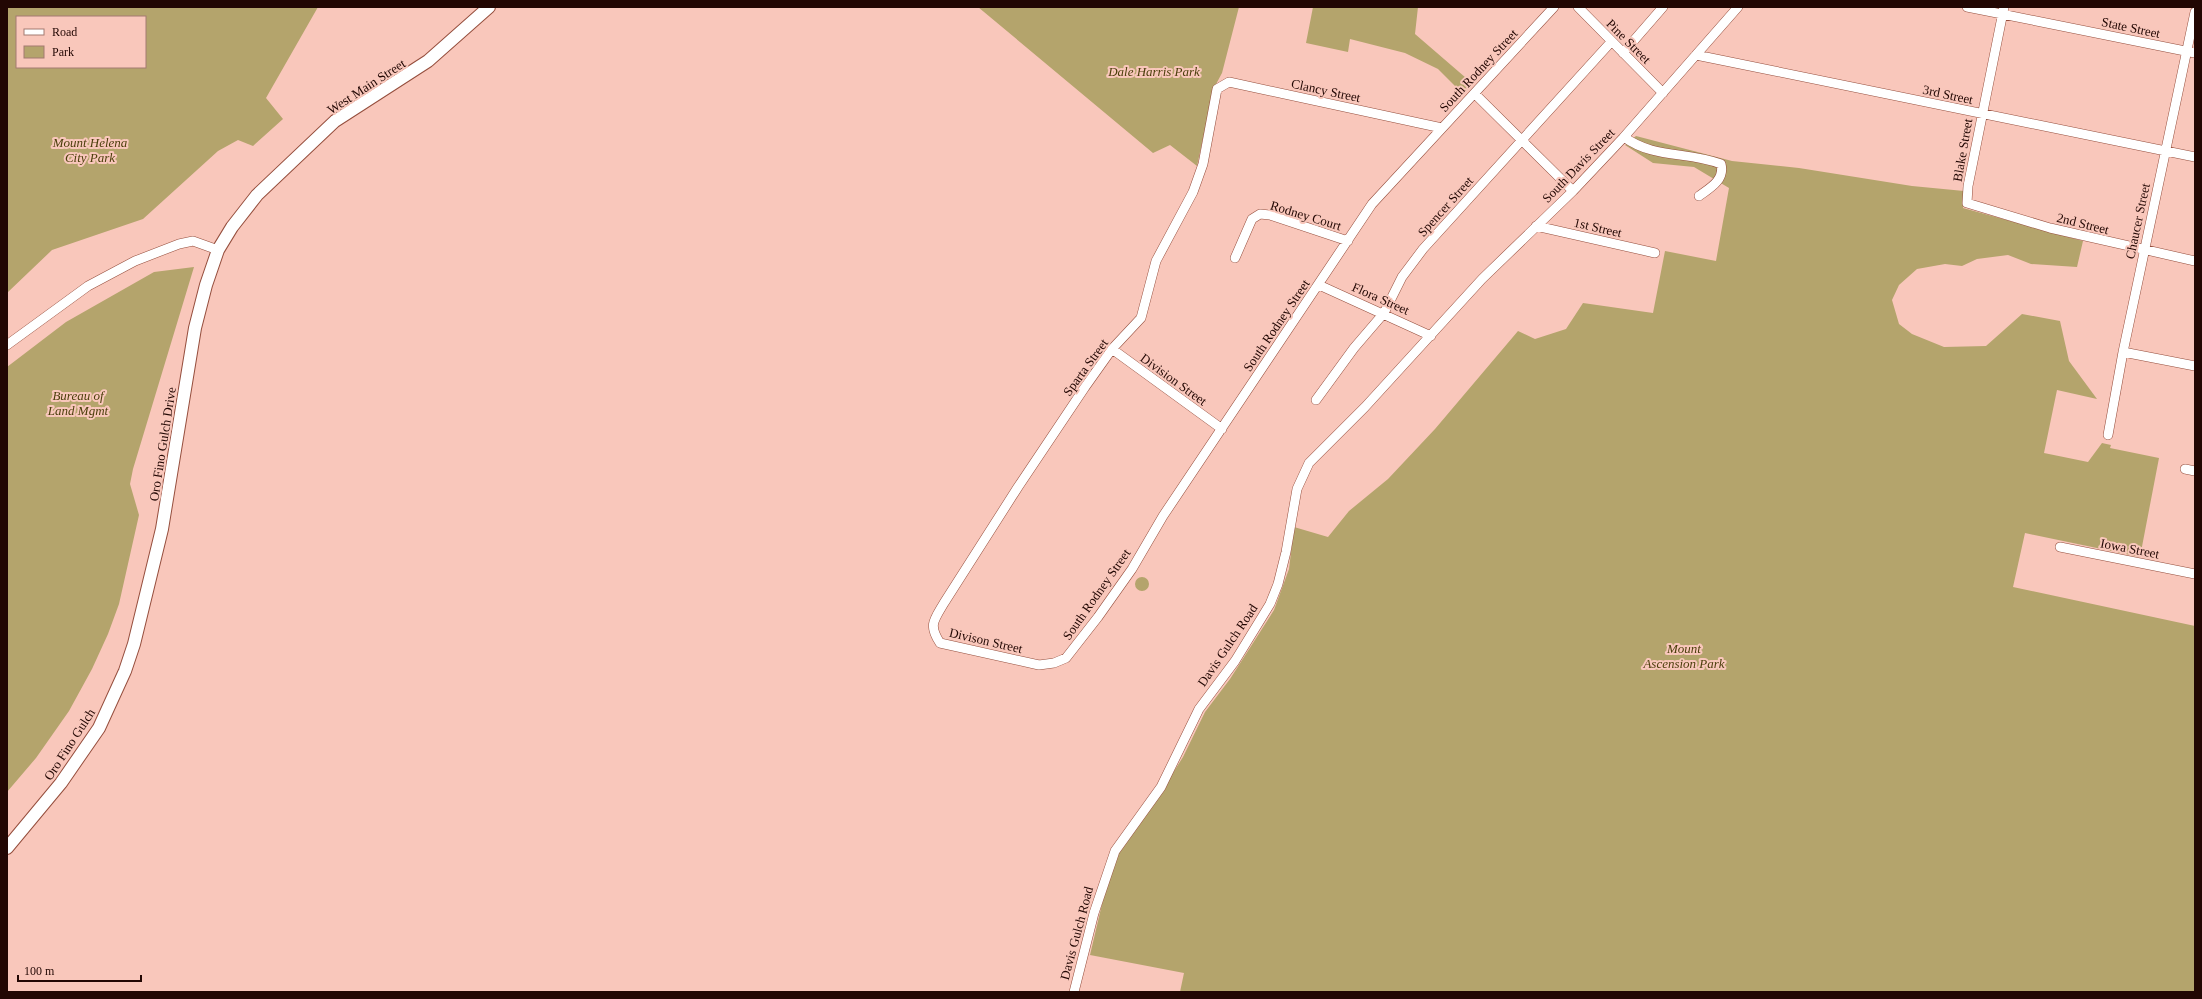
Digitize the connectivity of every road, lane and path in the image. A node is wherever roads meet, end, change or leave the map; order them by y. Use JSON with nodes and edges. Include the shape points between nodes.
{"nodes":[{"id":1,"x":489,"y":7,"type":"edge"},
{"id":2,"x":1554,"y":7,"type":"edge"},
{"id":3,"x":1578,"y":7,"type":"edge"},
{"id":4,"x":1663,"y":7,"type":"edge"},
{"id":5,"x":1738,"y":7,"type":"edge"},
{"id":6,"x":1967,"y":7,"type":"edge"},
{"id":7,"x":2003,"y":10,"type":"edge"},
{"id":8,"x":2195,"y":12,"type":"edge"},
{"id":9,"x":1611,"y":42,"type":"junction"},
{"id":10,"x":2191,"y":52,"type":"edge"},
{"id":11,"x":1623,"y":54,"type":"junction"},
{"id":12,"x":1696,"y":55,"type":"junction"},
{"id":13,"x":1662,"y":93,"type":"junction"},
{"id":14,"x":1475,"y":94,"type":"junction"},
{"id":15,"x":1216,"y":99,"type":"joint"},
{"id":16,"x":1982,"y":114,"type":"junction"},
{"id":17,"x":1442,"y":128,"type":"junction"},
{"id":18,"x":1624,"y":137,"type":"junction"},
{"id":19,"x":1523,"y":139,"type":"junction"},
{"id":20,"x":2165,"y":151,"type":"junction"},
{"id":21,"x":2195,"y":157,"type":"edge"},
{"id":22,"x":1573,"y":191,"type":"junction"},
{"id":23,"x":1699,"y":196,"type":"dead end"},
{"id":24,"x":1967,"y":203,"type":"joint"},
{"id":25,"x":1536,"y":226,"type":"junction"},
{"id":26,"x":1348,"y":241,"type":"junction"},
{"id":27,"x":218,"y":250,"type":"junction"},
{"id":28,"x":2144,"y":251,"type":"junction"},
{"id":29,"x":1654,"y":253,"type":"dead end"},
{"id":30,"x":1235,"y":258,"type":"dead end"},
{"id":31,"x":2195,"y":261,"type":"edge"},
{"id":32,"x":1319,"y":285,"type":"junction"},
{"id":33,"x":1384,"y":313,"type":"junction"},
{"id":34,"x":1431,"y":336,"type":"junction"},
{"id":35,"x":7,"y":345,"type":"edge"},
{"id":36,"x":1112,"y":349,"type":"junction"},
{"id":37,"x":2123,"y":352,"type":"junction"},
{"id":38,"x":2195,"y":366,"type":"edge"},
{"id":39,"x":1316,"y":400,"type":"dead end"},
{"id":40,"x":1222,"y":429,"type":"junction"},
{"id":41,"x":2108,"y":435,"type":"dead end"},
{"id":42,"x":2185,"y":469,"type":"dead end"},
{"id":43,"x":2195,"y":471,"type":"edge"},
{"id":44,"x":2060,"y":547,"type":"dead end"},
{"id":45,"x":2195,"y":574,"type":"edge"},
{"id":46,"x":933,"y":632,"type":"joint"},
{"id":47,"x":134,"y":644,"type":"joint"},
{"id":48,"x":1039,"y":665,"type":"joint"},
{"id":49,"x":7,"y":848,"type":"edge"},
{"id":50,"x":1074,"y":992,"type":"edge"}],
"edges":[{"from":1,"to":27,"type":"street","name":"West Main Street","via":[[428,61],[335,121],[257,195]]},
{"from":2,"to":14,"type":"street","name":"South Rodney Street"},
{"from":3,"to":9,"type":"street","name":"Pine Street"},
{"from":4,"to":11,"type":"street"},
{"from":5,"to":12,"type":"street","name":"South Davis Street"},
{"from":6,"to":7,"type":"street","name":"State Street"},
{"from":7,"to":10,"type":"street","name":"State Street"},
{"from":7,"to":16,"type":"street","name":"Blake Street"},
{"from":8,"to":10,"type":"street","name":"Chaucer Street"},
{"from":9,"to":11,"type":"street","name":"Pine Street"},
{"from":9,"to":19,"type":"street","name":"Spencer Street"},
{"from":10,"to":20,"type":"street","name":"Chaucer Street"},
{"from":11,"to":13,"type":"street","name":"Pine Street"},
{"from":12,"to":13,"type":"street","name":"South Davis Street"},
{"from":12,"to":16,"type":"street","name":"3rd Street"},
{"from":13,"to":18,"type":"street","name":"South Davis Street"},
{"from":14,"to":17,"type":"street","name":"South Rodney Street"},
{"from":14,"to":19,"type":"street"},
{"from":15,"to":17,"type":"street","name":"Clancy Street","via":[[1217,88],[1229,82]]},
{"from":15,"to":36,"type":"street","name":"Sparta Street","via":[[1203,164],[1193,192],[1156,261],[1141,318]]},
{"from":16,"to":20,"type":"street","name":"3rd Street"},
{"from":16,"to":24,"type":"street","name":"Blake Street"},
{"from":17,"to":26,"type":"street","name":"South Rodney Street","via":[[1372,204]]},
{"from":18,"to":22,"type":"street","name":"South Davis Street"},
{"from":18,"to":23,"type":"street","via":[[1638,147],[1656,152],[1704,157],[1721,164],[1721,176]]},
{"from":19,"to":22,"type":"street"},
{"from":19,"to":33,"type":"street","name":"Spencer Street","via":[[1423,249],[1402,277]]},
{"from":20,"to":21,"type":"street","name":"3rd Street"},
{"from":20,"to":28,"type":"street","name":"Chaucer Street"},
{"from":22,"to":25,"type":"street","name":"South Davis Street"},
{"from":24,"to":28,"type":"street","name":"2nd Street","via":[[2050,228]]},
{"from":25,"to":29,"type":"street","name":"1st Street"},
{"from":25,"to":34,"type":"street","name":"South Davis Street","via":[[1482,279]]},
{"from":26,"to":30,"type":"street","name":"Rodney Court","via":[[1260,214],[1252,219]]},
{"from":26,"to":32,"type":"street","name":"South Rodney Street"},
{"from":27,"to":35,"type":"street","via":[[193,241],[135,261],[88,286]]},
{"from":27,"to":47,"type":"street","name":"Oro Fino Gulch Drive","via":[[195,328],[162,529]]},
{"from":28,"to":31,"type":"street","name":"2nd Street"},
{"from":28,"to":37,"type":"street","name":"Chaucer Street"},
{"from":32,"to":33,"type":"street","name":"Flora Street"},
{"from":32,"to":40,"type":"street","name":"South Rodney Street"},
{"from":33,"to":34,"type":"street","name":"Flora Street"},
{"from":33,"to":39,"type":"street","name":"Spencer Street","via":[[1354,348]]},
{"from":34,"to":50,"type":"street","name":"Davis Gulch Road","via":[[1351,422],[1314,456],[1305,470],[1295,498],[1281,574],[1270,604],[1235,661],[1199,709],[1161,787],[1115,851],[1096,906]]},
{"from":36,"to":40,"type":"street","name":"Division Street"},
{"from":36,"to":46,"type":"street","name":"Sparta Street","via":[[1018,486],[933,621]]},
{"from":37,"to":38,"type":"street"},
{"from":37,"to":41,"type":"street","name":"Chaucer Street"},
{"from":40,"to":48,"type":"street","name":"South Rodney Street","via":[[1097,618],[1066,658]]},
{"from":42,"to":43,"type":"street"},
{"from":44,"to":45,"type":"street","name":"Iowa Street"},
{"from":46,"to":48,"type":"street","name":"Divison Street","via":[[940,643]]},
{"from":47,"to":49,"type":"street","name":"Oro Fino Gulch","via":[[125,671],[99,728],[61,783]]}]}
